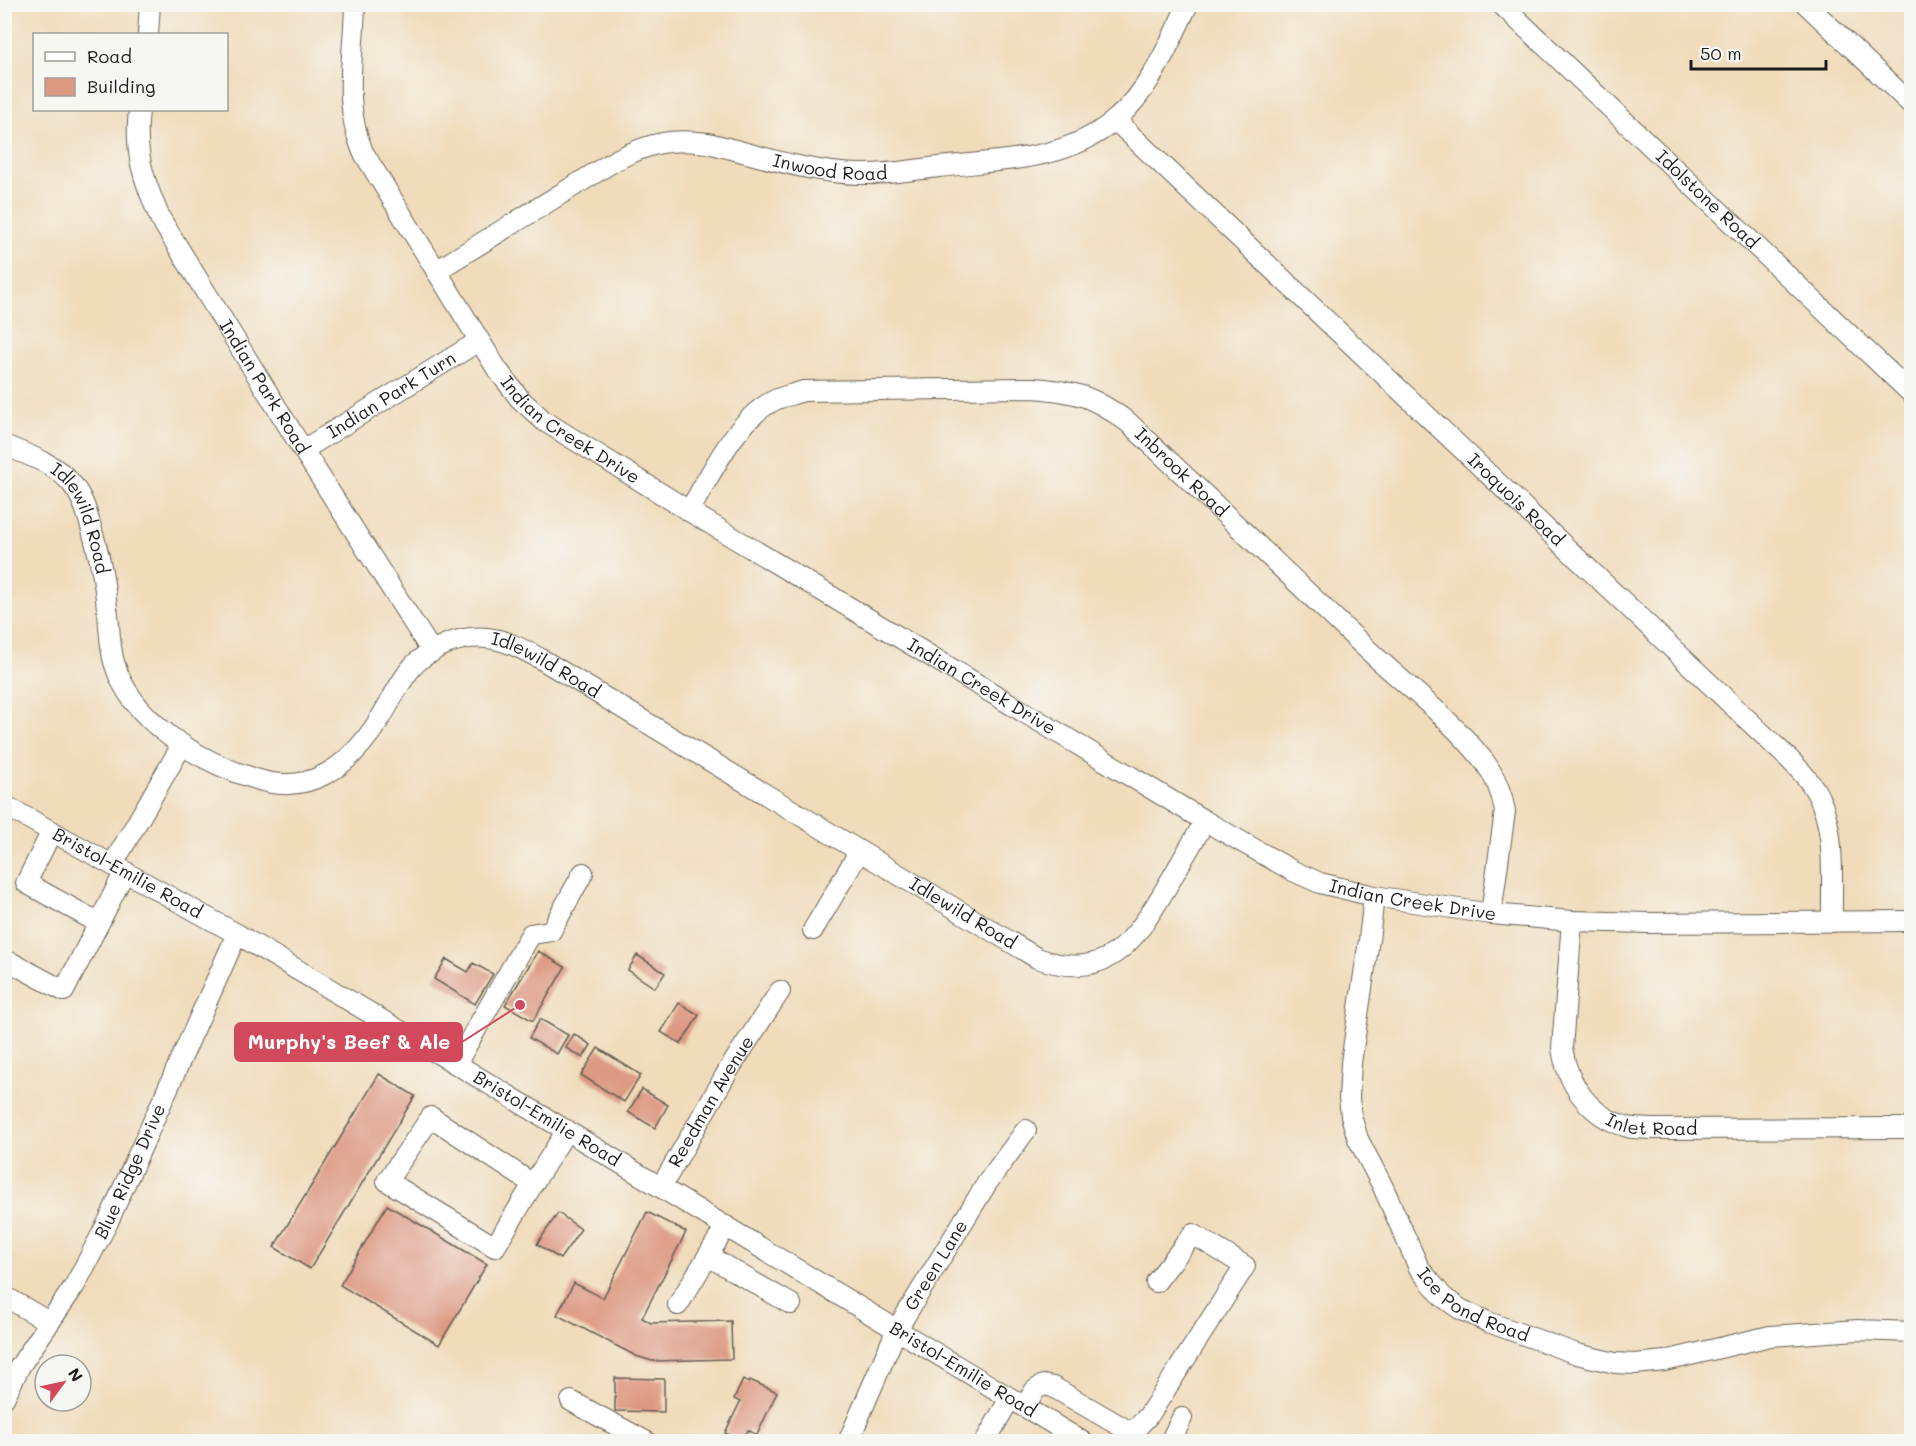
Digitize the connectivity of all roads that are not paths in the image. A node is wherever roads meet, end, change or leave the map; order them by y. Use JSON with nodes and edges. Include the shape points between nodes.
{"nodes":[{"id":1,"x":150,"y":4,"type":"edge"},
{"id":2,"x":355,"y":4,"type":"edge"},
{"id":3,"x":1188,"y":4,"type":"edge"},
{"id":4,"x":1501,"y":4,"type":"edge"},
{"id":5,"x":1806,"y":4,"type":"edge"},
{"id":6,"x":148,"y":33,"type":"edge"},
{"id":7,"x":1911,"y":105,"type":"edge"},
{"id":8,"x":139,"y":111,"type":"edge"},
{"id":9,"x":1115,"y":120,"type":"junction"},
{"id":10,"x":436,"y":271,"type":"junction"},
{"id":11,"x":479,"y":341,"type":"junction"},
{"id":12,"x":1911,"y":394,"type":"edge"},
{"id":13,"x":4,"y":445,"type":"edge"},
{"id":14,"x":303,"y":450,"type":"junction"},
{"id":15,"x":690,"y":511,"type":"junction"},
{"id":16,"x":432,"y":652,"type":"junction"},
{"id":17,"x":182,"y":745,"type":"junction"},
{"id":18,"x":4,"y":805,"type":"edge"},
{"id":19,"x":1205,"y":821,"type":"junction"},
{"id":20,"x":52,"y":831,"type":"junction"},
{"id":21,"x":859,"y":852,"type":"junction"},
{"id":22,"x":119,"y":867,"type":"junction"},
{"id":23,"x":583,"y":873,"type":"dead end"},
{"id":24,"x":1374,"y":896,"type":"junction"},
{"id":25,"x":1491,"y":914,"type":"junction"},
{"id":26,"x":1572,"y":921,"type":"junction"},
{"id":27,"x":1911,"y":921,"type":"edge"},
{"id":28,"x":1832,"y":922,"type":"junction"},
{"id":29,"x":99,"y":923,"type":"junction"},
{"id":30,"x":813,"y":930,"type":"dead end"},
{"id":31,"x":237,"y":934,"type":"junction"},
{"id":32,"x":12,"y":963,"type":"dead end"},
{"id":33,"x":780,"y":991,"type":"dead end"},
{"id":34,"x":456,"y":1064,"type":"junction"},
{"id":35,"x":1911,"y":1128,"type":"edge"},
{"id":36,"x":567,"y":1130,"type":"junction"},
{"id":37,"x":1026,"y":1130,"type":"dead end"},
{"id":38,"x":533,"y":1184,"type":"junction"},
{"id":39,"x":661,"y":1187,"type":"junction"},
{"id":40,"x":726,"y":1226,"type":"junction"},
{"id":41,"x":708,"y":1256,"type":"junction"},
{"id":42,"x":1156,"y":1282,"type":"dead end"},
{"id":43,"x":4,"y":1296,"type":"edge"},
{"id":44,"x":791,"y":1304,"type":"dead end"},
{"id":45,"x":678,"y":1305,"type":"dead end"},
{"id":46,"x":50,"y":1322,"type":"junction"},
{"id":47,"x":897,"y":1329,"type":"junction"},
{"id":48,"x":1911,"y":1332,"type":"edge"},
{"id":49,"x":4,"y":1398,"type":"edge"},
{"id":50,"x":571,"y":1401,"type":"dead end"},
{"id":51,"x":1017,"y":1402,"type":"junction"},
{"id":52,"x":1182,"y":1418,"type":"dead end"},
{"id":53,"x":1128,"y":1437,"type":"edge"},
{"id":54,"x":646,"y":1442,"type":"edge"},
{"id":55,"x":848,"y":1442,"type":"edge"},
{"id":56,"x":985,"y":1442,"type":"edge"},
{"id":57,"x":1083,"y":1442,"type":"edge"},
{"id":58,"x":1170,"y":1442,"type":"edge"}],
"edges":[{"from":1,"to":6,"type":"street"},
{"from":2,"to":10,"type":"street","name":"Indian Creek Drive","via":[[350,96],[356,135]]},
{"from":3,"to":9,"type":"street","name":"Inwood Road","via":[[1151,76]]},
{"from":4,"to":12,"type":"street","name":"Idolstone Road"},
{"from":5,"to":7,"type":"street"},
{"from":8,"to":14,"type":"street","name":"Indian Park Road","via":[[139,159],[160,218]]},
{"from":9,"to":10,"type":"street","name":"Inwood Road","via":[[1089,139],[1038,156],[892,173],[812,169],[691,141],[643,146]]},
{"from":9,"to":28,"type":"street","name":"Iroquois Road","via":[[1790,759],[1812,785],[1828,824]]},
{"from":10,"to":11,"type":"street","name":"Indian Creek Drive"},
{"from":11,"to":14,"type":"street","name":"Indian Park Turn"},
{"from":11,"to":15,"type":"street","name":"Indian Creek Drive","via":[[520,399],[544,422]]},
{"from":13,"to":17,"type":"street","name":"Idlewild Road","via":[[59,471],[81,496],[100,558],[115,663],[140,709]]},
{"from":14,"to":16,"type":"street","name":"Indian Park Road"},
{"from":15,"to":19,"type":"street","name":"Indian Creek Drive"},
{"from":15,"to":25,"type":"street","name":"Inbrook Road","via":[[744,424],[777,399],[803,391],[1034,388],[1087,397],[1129,423],[1440,714],[1484,762],[1494,776],[1505,811]]},
{"from":16,"to":17,"type":"street","name":"Idlewild Road","via":[[405,676],[359,748],[312,782],[282,785],[254,779]]},
{"from":16,"to":21,"type":"street","name":"Idlewild Road","via":[[471,637],[513,644]]},
{"from":17,"to":22,"type":"street"},
{"from":18,"to":20,"type":"street","name":"Bristol-Emilie Road"},
{"from":19,"to":21,"type":"street","name":"Idlewild Road","via":[[1148,918],[1130,941],[1104,960],[1082,966],[1053,964],[1037,958]]},
{"from":19,"to":24,"type":"street","name":"Indian Creek Drive","via":[[1320,883]]},
{"from":20,"to":22,"type":"street","name":"Bristol-Emilie Road"},
{"from":20,"to":29,"type":"street","via":[[26,883]]},
{"from":21,"to":30,"type":"street"},
{"from":22,"to":29,"type":"street"},
{"from":22,"to":31,"type":"street","name":"Bristol-Emilie Road"},
{"from":23,"to":34,"type":"street","via":[[551,931],[531,934]]},
{"from":24,"to":25,"type":"street","name":"Indian Creek Drive"},
{"from":24,"to":48,"type":"street","name":"Ice Pond Road","via":[[1351,1063],[1351,1116],[1358,1139],[1419,1268],[1443,1297],[1488,1322],[1577,1354],[1615,1363],[1665,1361],[1770,1336],[1858,1330]]},
{"from":25,"to":26,"type":"street","name":"Indian Creek Drive"},
{"from":26,"to":28,"type":"street","name":"Indian Creek Drive"},
{"from":26,"to":35,"type":"street","name":"Inlet Road","via":[[1564,1065],[1578,1092],[1607,1118],[1628,1127],[1651,1129]]},
{"from":27,"to":28,"type":"street","name":"Indian Creek Drive"},
{"from":29,"to":32,"type":"street","via":[[64,991]]},
{"from":31,"to":34,"type":"street","name":"Bristol-Emilie Road"},
{"from":31,"to":46,"type":"street","name":"Blue Ridge Drive","via":[[108,1222],[75,1285]]},
{"from":33,"to":39,"type":"street","name":"Reedman Avenue"},
{"from":34,"to":36,"type":"street","name":"Bristol-Emilie Road"},
{"from":36,"to":38,"type":"street"},
{"from":36,"to":39,"type":"street","name":"Bristol-Emilie Road"},
{"from":37,"to":47,"type":"street","name":"Green Lane","via":[[987,1183]]},
{"from":38,"to":38,"type":"street","via":[[430,1117],[387,1181],[495,1247]]},
{"from":39,"to":40,"type":"street","name":"Bristol-Emilie Road"},
{"from":40,"to":41,"type":"street"},
{"from":40,"to":47,"type":"street","name":"Bristol-Emilie Road"},
{"from":41,"to":44,"type":"street"},
{"from":41,"to":45,"type":"street"},
{"from":42,"to":53,"type":"street","via":[[1193,1234],[1245,1266],[1149,1416]]},
{"from":43,"to":46,"type":"street"},
{"from":46,"to":49,"type":"street","name":"Blue Ridge Drive"},
{"from":47,"to":51,"type":"street","name":"Bristol-Emilie Road"},
{"from":47,"to":55,"type":"street","name":"Green Lane"},
{"from":50,"to":54,"type":"street"},
{"from":51,"to":53,"type":"street","via":[[1043,1385],[1053,1387]]},
{"from":51,"to":56,"type":"street"},
{"from":51,"to":57,"type":"street","name":"Bristol-Emilie Road"},
{"from":52,"to":58,"type":"street"}]}
